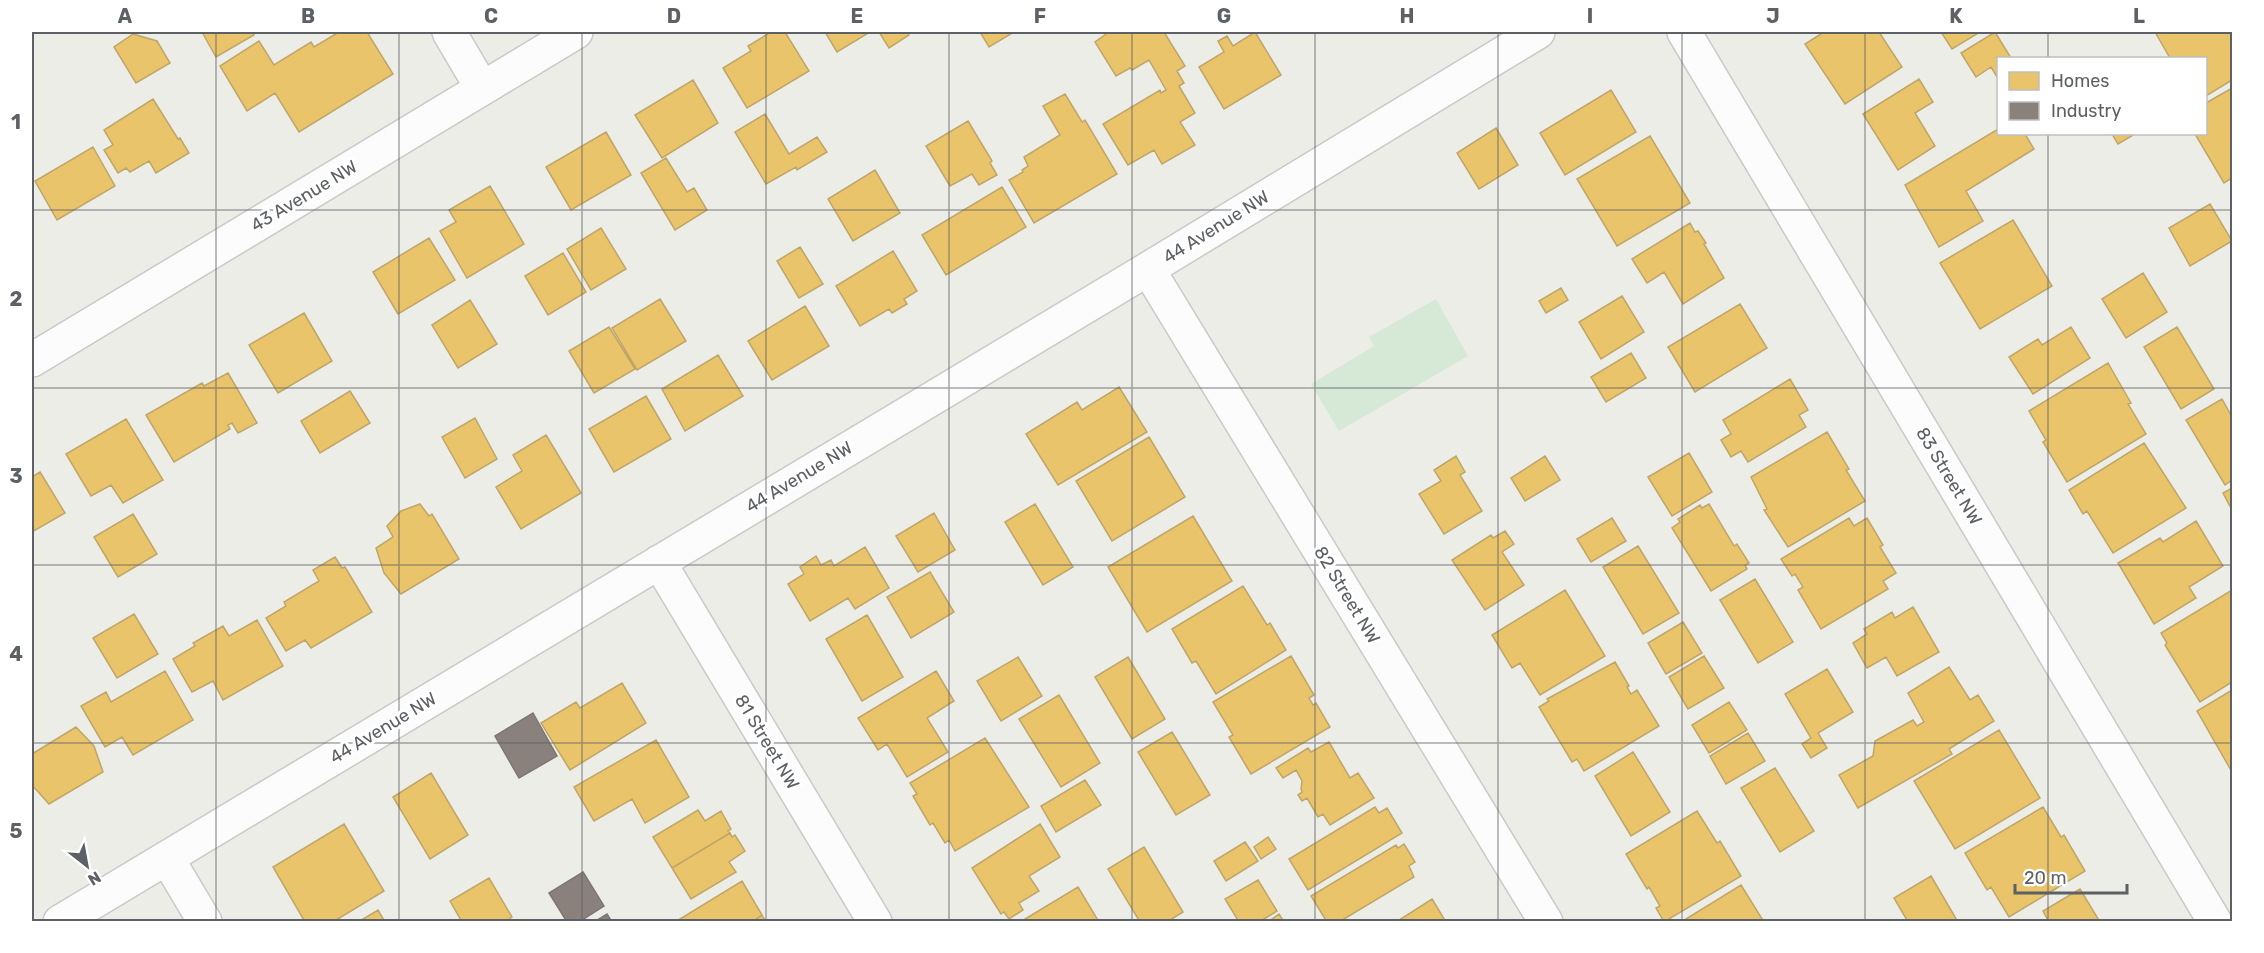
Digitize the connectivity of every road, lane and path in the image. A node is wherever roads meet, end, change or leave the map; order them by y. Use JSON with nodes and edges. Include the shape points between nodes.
{"nodes":[{"id":1,"x":449,"y":32,"type":"edge"},
{"id":2,"x":576,"y":32,"type":"edge"},
{"id":3,"x":1538,"y":32,"type":"edge"},
{"id":4,"x":1683,"y":32,"type":"edge"},
{"id":5,"x":482,"y":88,"type":"junction"},
{"id":6,"x":1148,"y":269,"type":"junction"},
{"id":7,"x":32,"y":360,"type":"edge"},
{"id":8,"x":659,"y":562,"type":"junction"},
{"id":9,"x":167,"y":858,"type":"junction"},
{"id":10,"x":60,"y":921,"type":"edge"},
{"id":11,"x":205,"y":921,"type":"edge"},
{"id":12,"x":876,"y":921,"type":"edge"},
{"id":13,"x":1546,"y":921,"type":"edge"},
{"id":14,"x":2215,"y":921,"type":"edge"}],
"edges":[{"from":1,"to":5,"type":"street"},
{"from":2,"to":5,"type":"street","name":"43 Avenue NW"},
{"from":3,"to":6,"type":"street","name":"44 Avenue NW"},
{"from":4,"to":14,"type":"street","name":"83 Street NW"},
{"from":5,"to":7,"type":"street","name":"43 Avenue NW"},
{"from":6,"to":8,"type":"street","name":"44 Avenue NW"},
{"from":6,"to":13,"type":"street","name":"82 Street NW"},
{"from":8,"to":9,"type":"street","name":"44 Avenue NW"},
{"from":8,"to":12,"type":"street","name":"81 Street NW"},
{"from":9,"to":10,"type":"street","name":"44 Avenue NW"},
{"from":9,"to":11,"type":"street"}]}
